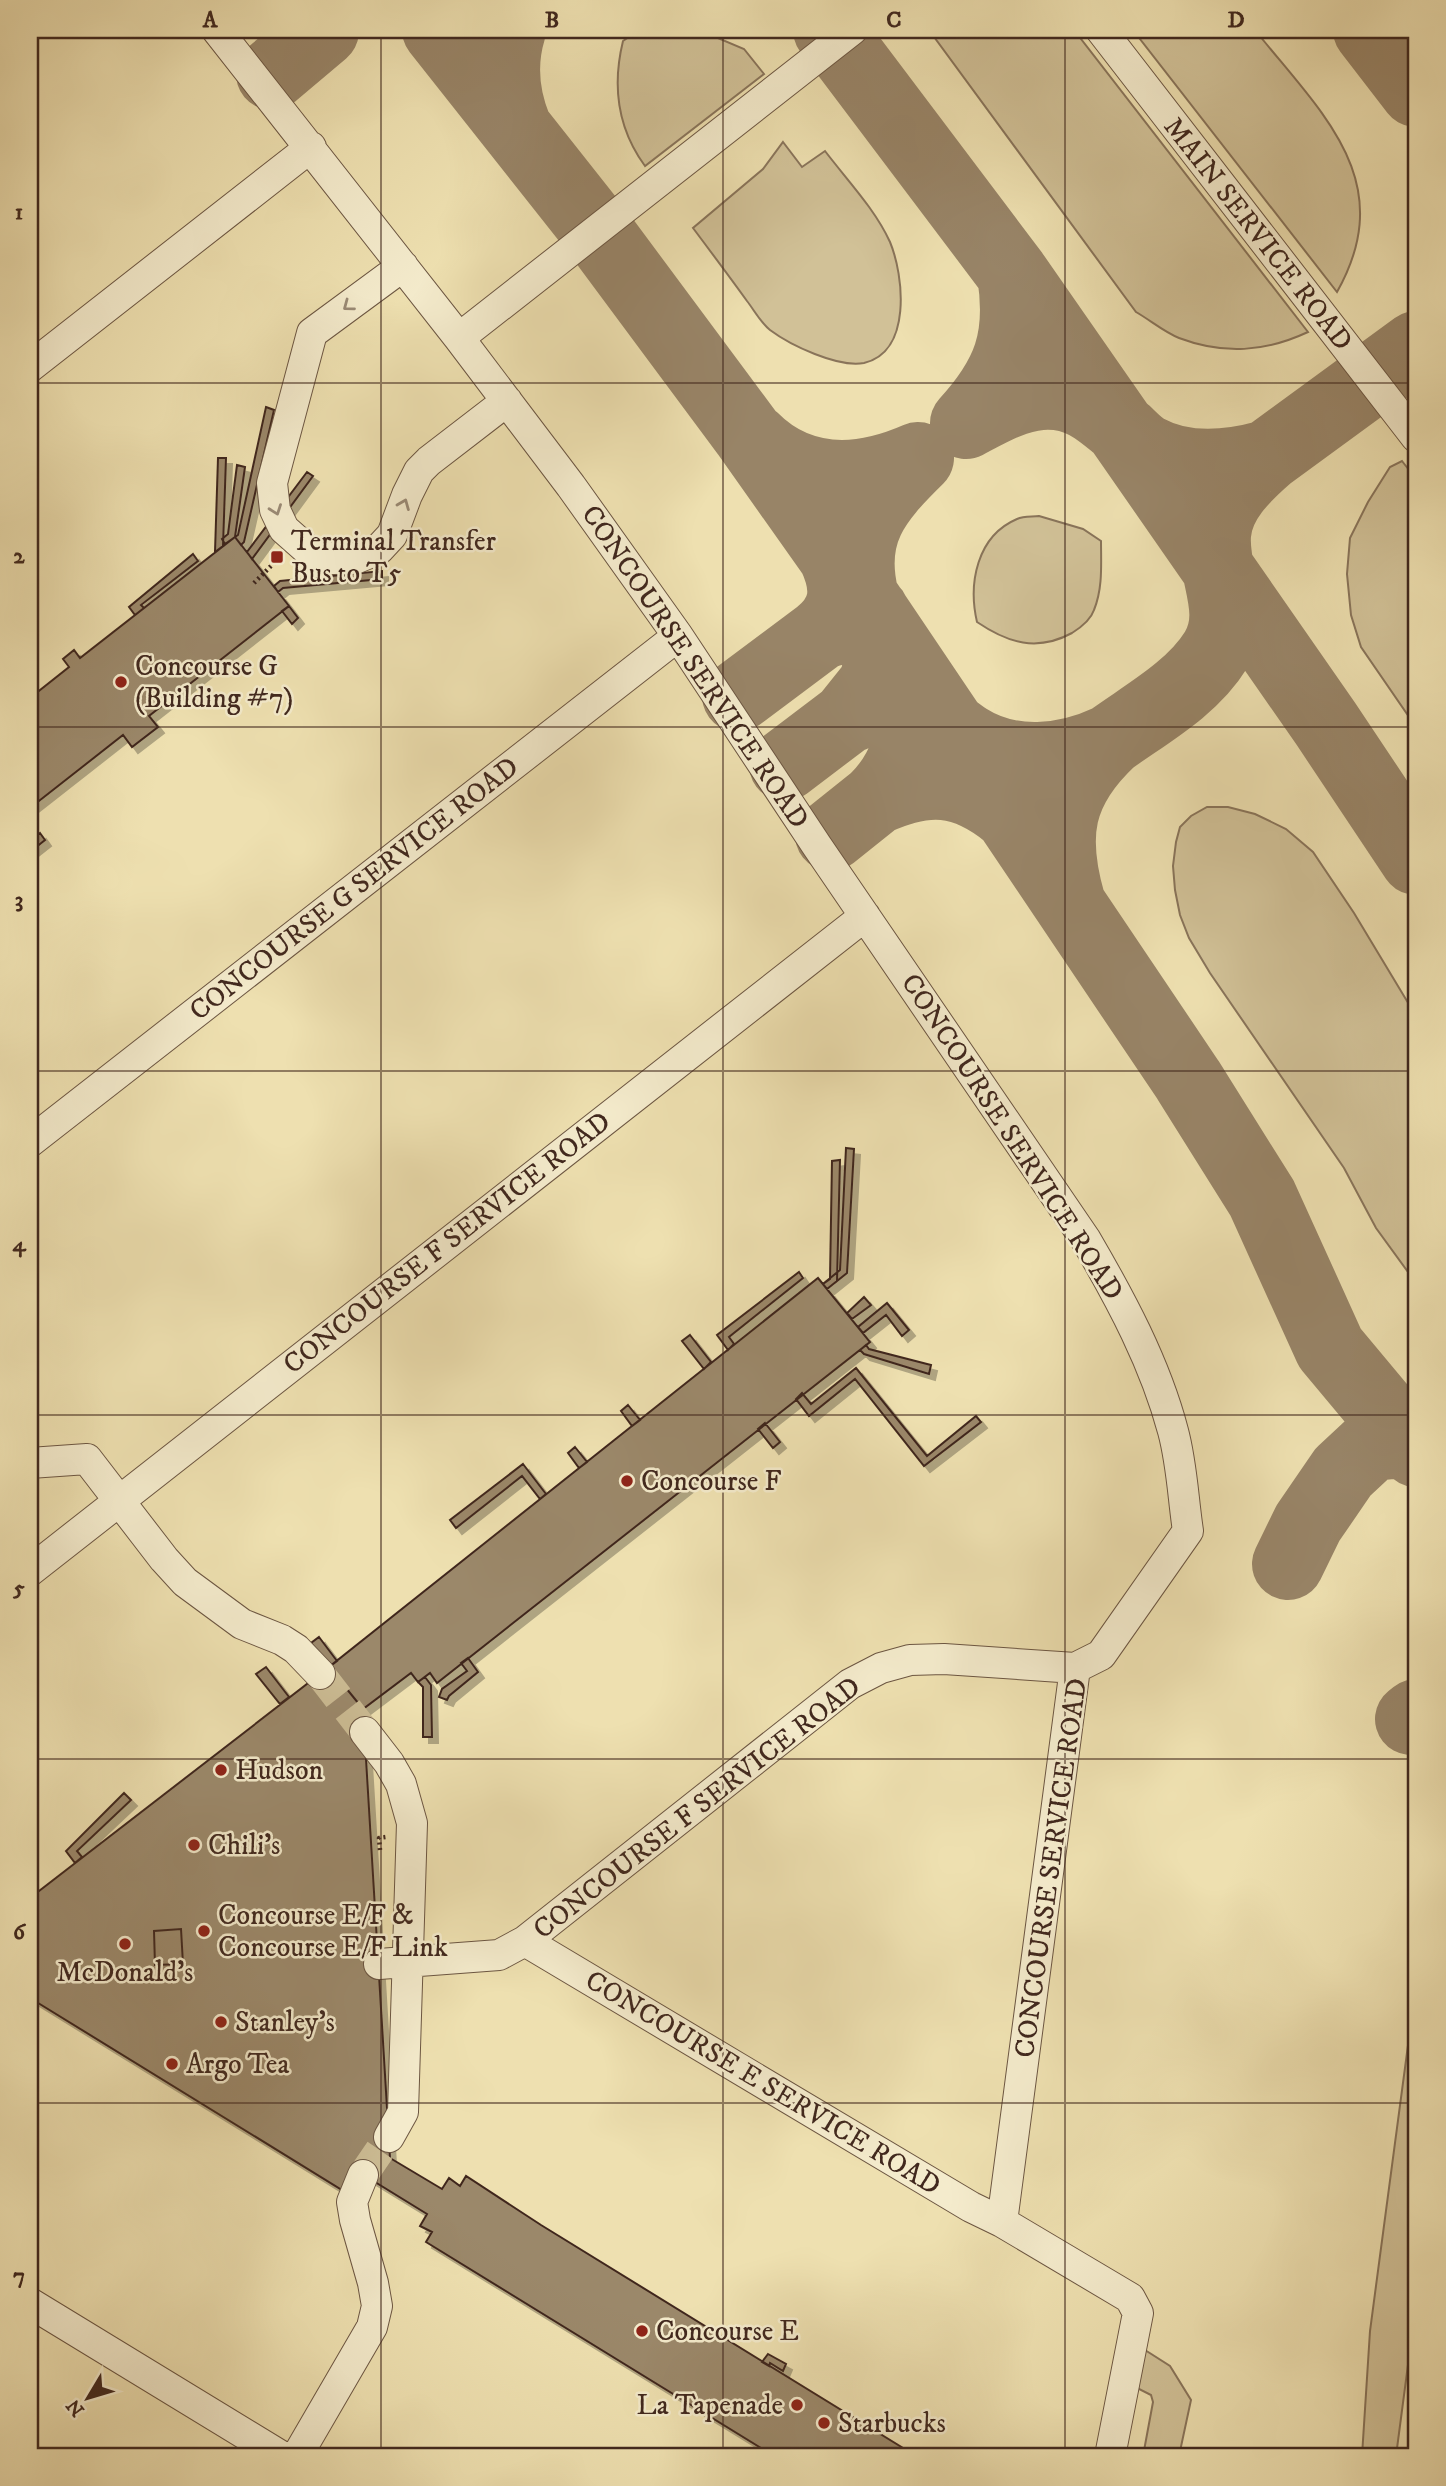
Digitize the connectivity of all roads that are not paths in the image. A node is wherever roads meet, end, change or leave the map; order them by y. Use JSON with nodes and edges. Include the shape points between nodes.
{"nodes":[{"id":1,"x":217,"y":30,"type":"edge"},
{"id":2,"x":852,"y":30,"type":"edge"},
{"id":3,"x":1101,"y":30,"type":"edge"},
{"id":4,"x":310,"y":148,"type":"junction"},
{"id":5,"x":403,"y":266,"type":"junction"},
{"id":6,"x":459,"y":338,"type":"junction"},
{"id":7,"x":30,"y":367,"type":"edge"},
{"id":8,"x":507,"y":401,"type":"junction"},
{"id":9,"x":1416,"y":437,"type":"edge"},
{"id":10,"x":678,"y":636,"type":"junction"},
{"id":11,"x":865,"y":916,"type":"junction"},
{"id":12,"x":30,"y":1142,"type":"edge"},
{"id":13,"x":30,"y":1464,"type":"edge"},
{"id":14,"x":119,"y":1501,"type":"junction"},
{"id":15,"x":30,"y":1571,"type":"edge"},
{"id":16,"x":1075,"y":1668,"type":"junction"},
{"id":17,"x":320,"y":1674,"type":"tunnel mouth"},
{"id":18,"x":365,"y":1732,"type":"tunnel mouth"},
{"id":19,"x":525,"y":1941,"type":"junction"},
{"id":20,"x":393,"y":1963,"type":"junction"},
{"id":21,"x":389,"y":2137,"type":"tunnel mouth"},
{"id":22,"x":363,"y":2175,"type":"tunnel mouth"},
{"id":23,"x":1002,"y":2222,"type":"junction"},
{"id":24,"x":30,"y":2303,"type":"edge"},
{"id":25,"x":281,"y":2456,"type":"edge"},
{"id":26,"x":297,"y":2456,"type":"edge"},
{"id":27,"x":1110,"y":2456,"type":"edge"}],
"edges":[{"from":1,"to":4,"type":"lane","name":"CONCOURSE SERVICE ROAD"},
{"from":2,"to":6,"type":"lane"},
{"from":3,"to":9,"type":"lane","name":"MAIN SERVICE ROAD"},
{"from":4,"to":5,"type":"lane","name":"CONCOURSE SERVICE ROAD"},
{"from":4,"to":7,"type":"lane"},
{"from":5,"to":6,"type":"lane","name":"CONCOURSE SERVICE ROAD"},
{"from":5,"to":8,"type":"lane","one_way":true,"via":[[312,333],[272,483],[275,510],[284,529],[310,552],[334,559],[357,558],[379,549],[392,535],[419,471]]},
{"from":6,"to":8,"type":"lane","name":"CONCOURSE SERVICE ROAD"},
{"from":8,"to":10,"type":"lane","name":"CONCOURSE SERVICE ROAD"},
{"from":10,"to":11,"type":"lane","name":"CONCOURSE SERVICE ROAD"},
{"from":10,"to":12,"type":"lane","name":"CONCOURSE G SERVICE ROAD"},
{"from":11,"to":14,"type":"lane","name":"CONCOURSE F SERVICE ROAD"},
{"from":11,"to":16,"type":"lane","name":"CONCOURSE SERVICE ROAD","via":[[1086,1240],[1125,1307],[1173,1429],[1188,1531],[1101,1655]]},
{"from":13,"to":14,"type":"lane","via":[[87,1459]]},
{"from":14,"to":15,"type":"lane","name":"CONCOURSE F SERVICE ROAD"},
{"from":14,"to":17,"type":"lane","via":[[185,1581],[242,1624],[296,1649]]},
{"from":16,"to":19,"type":"lane","name":"CONCOURSE F SERVICE ROAD","via":[[944,1659],[910,1660],[881,1668],[850,1684]]},
{"from":16,"to":23,"type":"lane","name":"CONCOURSE SERVICE ROAD"},
{"from":18,"to":20,"type":"lane","via":[[401,1784],[412,1823]]},
{"from":19,"to":20,"type":"lane","name":"CONCOURSE F SERVICE ROAD","via":[[499,1955]]},
{"from":19,"to":23,"type":"lane","name":"CONCOURSE E SERVICE ROAD"},
{"from":20,"to":21,"type":"lane","via":[[403,2112]]},
{"from":22,"to":26,"type":"lane","via":[[352,2202],[373,2283],[376,2306],[372,2327]]},
{"from":23,"to":27,"type":"lane","via":[[1130,2298],[1138,2313]]},
{"from":24,"to":25,"type":"lane"}]}
